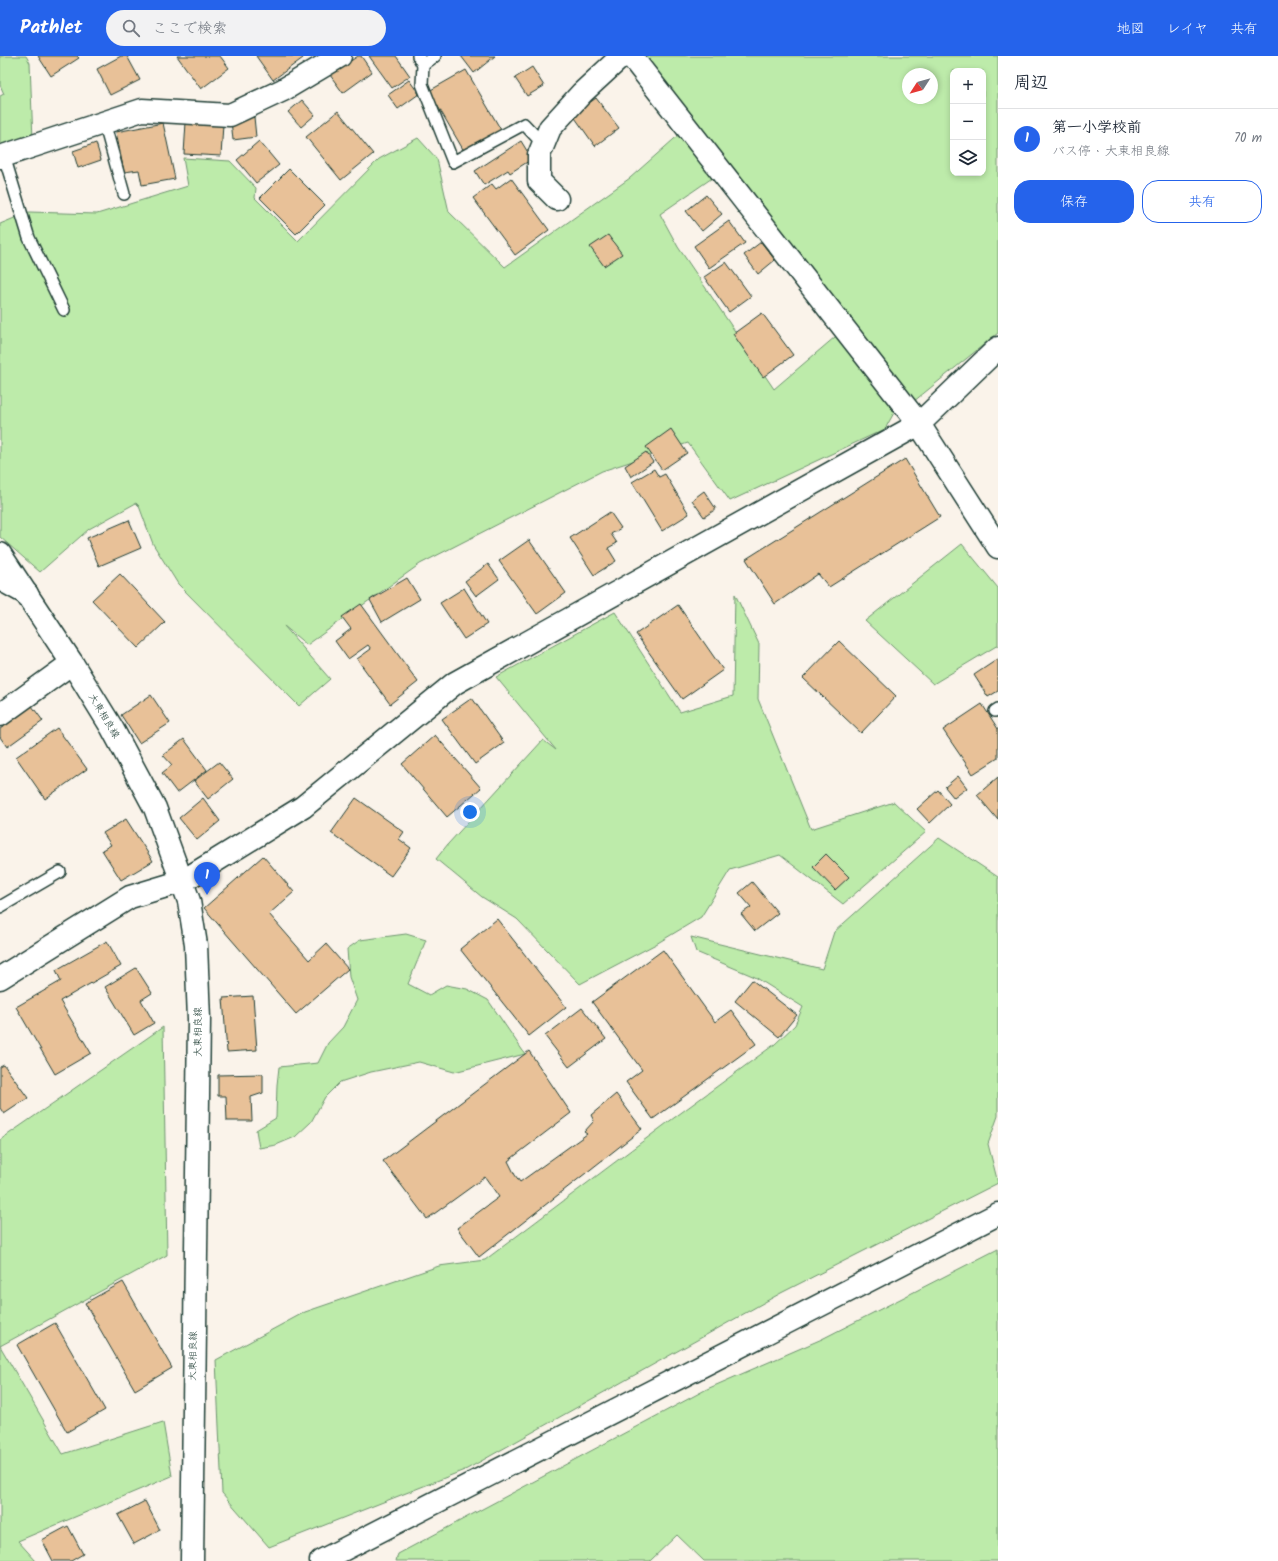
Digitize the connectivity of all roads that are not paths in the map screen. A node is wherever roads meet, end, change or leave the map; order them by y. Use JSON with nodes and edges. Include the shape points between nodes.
{"nodes":[{"id":1,"x":340,"y":56,"type":"edge"},
{"id":2,"x":435,"y":56,"type":"edge"},
{"id":3,"x":622,"y":56,"type":"edge"},
{"id":4,"x":631,"y":56,"type":"edge"},
{"id":5,"x":420,"y":60,"type":"edge"},
{"id":6,"x":104,"y":122,"type":"junction"},
{"id":7,"x":543,"y":144,"type":"junction"},
{"id":8,"x":2,"y":156,"type":"edge"},
{"id":9,"x":124,"y":194,"type":"dead end"},
{"id":10,"x":557,"y":199,"type":"dead end"},
{"id":11,"x":64,"y":310,"type":"dead end"},
{"id":12,"x":998,"y":348,"type":"edge"},
{"id":13,"x":919,"y":424,"type":"junction"},
{"id":14,"x":998,"y":547,"type":"edge"},
{"id":15,"x":0,"y":554,"type":"edge"},
{"id":16,"x":0,"y":579,"type":"edge"},
{"id":17,"x":27,"y":594,"type":"junction"},
{"id":18,"x":72,"y":663,"type":"junction"},
{"id":19,"x":0,"y":714,"type":"edge"},
{"id":20,"x":60,"y":872,"type":"dead end"},
{"id":21,"x":183,"y":882,"type":"junction"},
{"id":22,"x":0,"y":907,"type":"edge"},
{"id":23,"x":0,"y":978,"type":"edge"},
{"id":24,"x":998,"y":1214,"type":"edge"},
{"id":25,"x":192,"y":1561,"type":"edge"},
{"id":26,"x":321,"y":1561,"type":"edge"}],
"edges":[{"from":1,"to":6,"type":"street","via":[[283,90],[230,114],[142,110]]},
{"from":2,"to":5,"type":"lane"},
{"from":3,"to":7,"type":"street","via":[[582,93],[550,128]]},
{"from":4,"to":13,"type":"street"},
{"from":5,"to":7,"type":"lane","via":[[422,84],[453,162],[524,124]]},
{"from":6,"to":8,"type":"street"},
{"from":6,"to":9,"type":"lane"},
{"from":7,"to":10,"type":"street","via":[[538,155],[539,181]]},
{"from":8,"to":11,"type":"lane","via":[[29,238]]},
{"from":12,"to":13,"type":"street"},
{"from":13,"to":14,"type":"street"},
{"from":13,"to":21,"type":"street","via":[[455,683],[303,807]]},
{"from":15,"to":17,"type":"street","name":"大東相良線"},
{"from":16,"to":17,"type":"street"},
{"from":17,"to":18,"type":"street","name":"大東相良線"},
{"from":18,"to":19,"type":"street"},
{"from":18,"to":21,"type":"street","name":"大東相良線","via":[[112,728],[155,808]]},
{"from":20,"to":22,"type":"lane"},
{"from":21,"to":23,"type":"street","via":[[130,897]]},
{"from":21,"to":25,"type":"street","name":"大東相良線","via":[[189,900],[196,945],[199,1019]]},
{"from":24,"to":26,"type":"street"}]}
